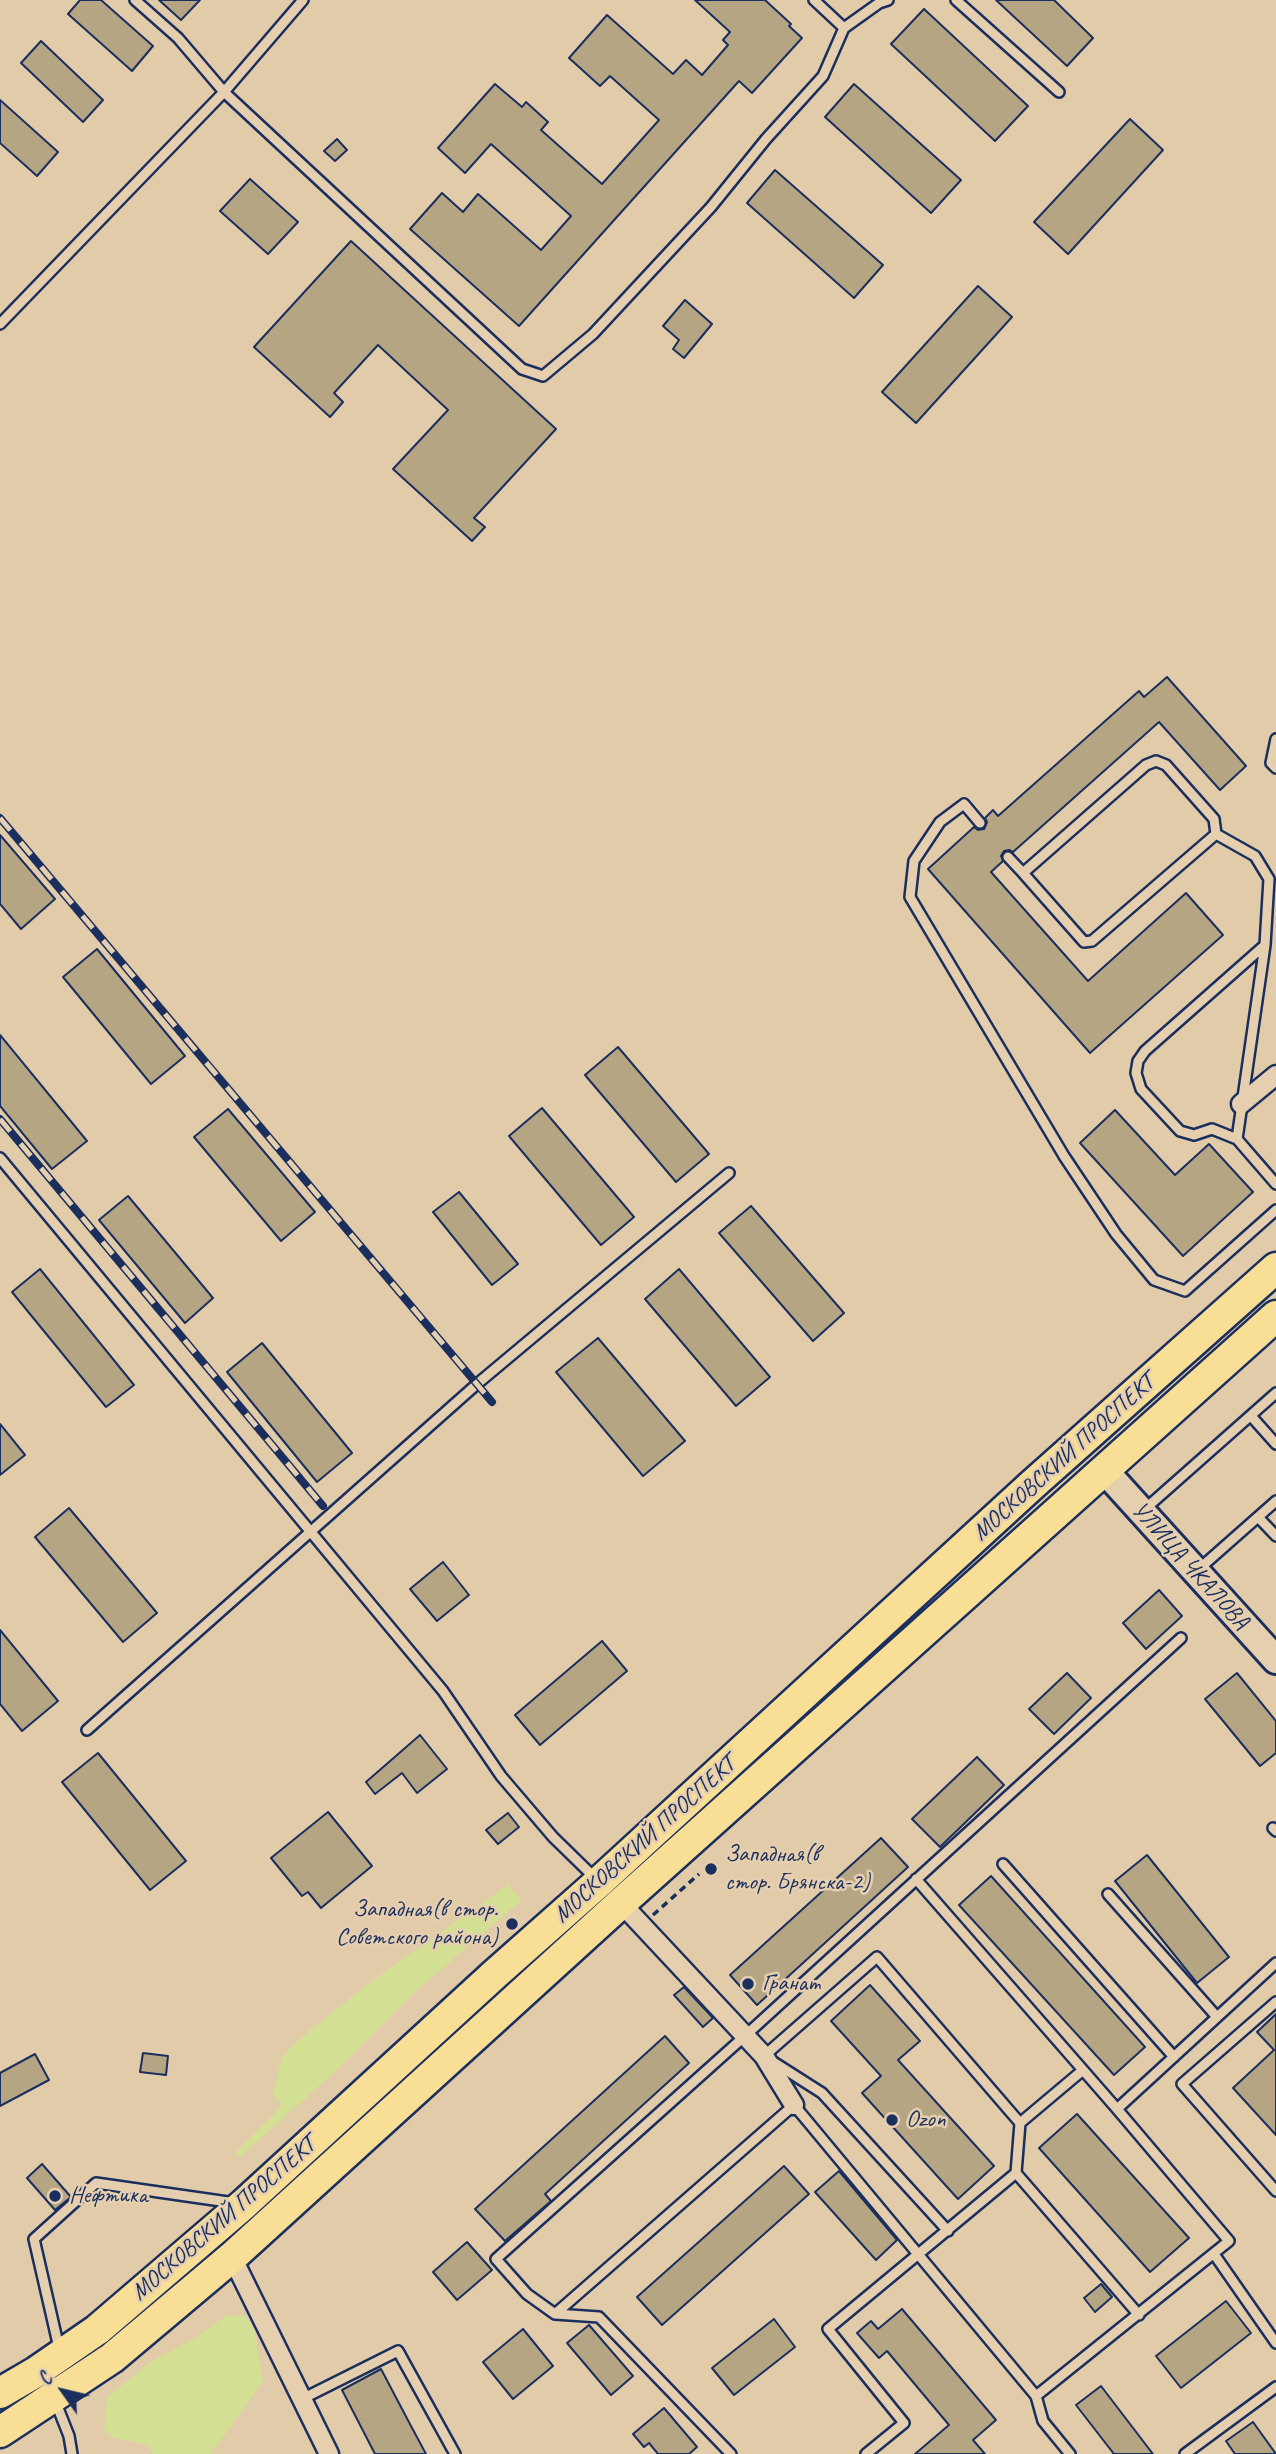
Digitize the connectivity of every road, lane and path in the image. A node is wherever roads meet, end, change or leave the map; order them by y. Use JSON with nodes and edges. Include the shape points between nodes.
{"nodes":[{"id":1,"x":135,"y":0,"type":"edge"},
{"id":2,"x":303,"y":0,"type":"edge"},
{"id":3,"x":814,"y":0,"type":"edge"},
{"id":4,"x":888,"y":0,"type":"edge"},
{"id":5,"x":956,"y":0,"type":"edge"},
{"id":6,"x":844,"y":28,"type":"junction"},
{"id":7,"x":224,"y":92,"type":"junction"},
{"id":8,"x":1059,"y":92,"type":"dead end"},
{"id":9,"x":0,"y":324,"type":"edge"},
{"id":10,"x":1276,"y":739,"type":"edge"},
{"id":11,"x":1276,"y":768,"type":"edge"},
{"id":12,"x":980,"y":822,"type":"dead end"},
{"id":13,"x":1216,"y":834,"type":"junction"},
{"id":14,"x":1008,"y":857,"type":"dead end"},
{"id":15,"x":1023,"y":873,"type":"junction"},
{"id":16,"x":1265,"y":945,"type":"junction"},
{"id":17,"x":1276,"y":1074,"type":"edge"},
{"id":18,"x":1241,"y":1104,"type":"junction"},
{"id":19,"x":1237,"y":1139,"type":"junction"},
{"id":20,"x":0,"y":1158,"type":"edge"},
{"id":21,"x":729,"y":1172,"type":"dead end"},
{"id":22,"x":1276,"y":1184,"type":"edge"},
{"id":23,"x":1276,"y":1210,"type":"edge"},
{"id":24,"x":1276,"y":1268,"type":"edge"},
{"id":25,"x":1276,"y":1316,"type":"edge"},
{"id":26,"x":1276,"y":1393,"type":"edge"},
{"id":27,"x":1251,"y":1416,"type":"junction"},
{"id":28,"x":1276,"y":1444,"type":"edge"},
{"id":29,"x":1105,"y":1471,"type":"junction"},
{"id":30,"x":1276,"y":1501,"type":"edge"},
{"id":31,"x":1141,"y":1512,"type":"junction"},
{"id":32,"x":1258,"y":1517,"type":"junction"},
{"id":33,"x":310,"y":1533,"type":"junction"},
{"id":34,"x":1276,"y":1536,"type":"edge"},
{"id":35,"x":1196,"y":1572,"type":"junction"},
{"id":36,"x":1181,"y":1638,"type":"dead end"},
{"id":37,"x":1276,"y":1660,"type":"edge"},
{"id":38,"x":87,"y":1730,"type":"dead end"},
{"id":39,"x":1003,"y":1864,"type":"dead end"},
{"id":40,"x":916,"y":1879,"type":"junction"},
{"id":41,"x":599,"y":1882,"type":"junction"},
{"id":42,"x":1108,"y":1894,"type":"dead end"},
{"id":43,"x":621,"y":1903,"type":"junction"},
{"id":44,"x":1276,"y":1964,"type":"edge"},
{"id":45,"x":1276,"y":2002,"type":"edge"},
{"id":46,"x":1217,"y":2017,"type":"junction"},
{"id":47,"x":746,"y":2035,"type":"junction"},
{"id":48,"x":764,"y":2056,"type":"junction"},
{"id":49,"x":1174,"y":2057,"type":"junction"},
{"id":50,"x":1083,"y":2070,"type":"junction"},
{"id":51,"x":794,"y":2105,"type":"junction"},
{"id":52,"x":1117,"y":2109,"type":"junction"},
{"id":53,"x":1020,"y":2123,"type":"junction"},
{"id":54,"x":1016,"y":2173,"type":"junction"},
{"id":55,"x":1276,"y":2191,"type":"edge"},
{"id":56,"x":244,"y":2204,"type":"junction"},
{"id":57,"x":948,"y":2231,"type":"junction"},
{"id":58,"x":1214,"y":2254,"type":"junction"},
{"id":59,"x":920,"y":2255,"type":"junction"},
{"id":60,"x":232,"y":2257,"type":"junction"},
{"id":61,"x":555,"y":2314,"type":"junction"},
{"id":62,"x":1139,"y":2315,"type":"junction"},
{"id":63,"x":1276,"y":2343,"type":"edge"},
{"id":64,"x":61,"y":2355,"type":"junction"},
{"id":65,"x":1276,"y":2387,"type":"edge"},
{"id":66,"x":0,"y":2393,"type":"edge"},
{"id":67,"x":1036,"y":2396,"type":"junction"},
{"id":68,"x":54,"y":2398,"type":"junction"},
{"id":69,"x":302,"y":2399,"type":"junction"},
{"id":70,"x":0,"y":2432,"type":"edge"},
{"id":71,"x":72,"y":2454,"type":"edge"},
{"id":72,"x":329,"y":2454,"type":"edge"},
{"id":73,"x":454,"y":2454,"type":"edge"},
{"id":74,"x":731,"y":2454,"type":"edge"},
{"id":75,"x":866,"y":2454,"type":"edge"},
{"id":76,"x":1070,"y":2454,"type":"edge"},
{"id":77,"x":1185,"y":2454,"type":"edge"}],
"edges":[{"from":1,"to":7,"type":"lane","via":[[178,38]]},
{"from":2,"to":7,"type":"lane"},
{"from":3,"to":6,"type":"lane"},
{"from":4,"to":6,"type":"lane"},
{"from":5,"to":8,"type":"lane"},
{"from":6,"to":7,"type":"lane","via":[[823,76],[711,206],[593,334],[543,376],[522,369]]},
{"from":7,"to":9,"type":"lane"},
{"from":10,"to":11,"type":"lane","via":[[1271,762]]},
{"from":12,"to":23,"type":"lane","via":[[964,804],[940,822],[914,862],[910,897],[1064,1156],[1116,1234],[1154,1280],[1185,1291]]},
{"from":13,"to":15,"type":"lane","via":[[1092,941],[1078,937]]},
{"from":13,"to":15,"type":"lane","via":[[1214,819],[1166,765],[1156,761]]},
{"from":13,"to":16,"type":"lane","via":[[1255,856],[1269,879]]},
{"from":14,"to":15,"type":"lane"},
{"from":16,"to":18,"type":"lane"},
{"from":16,"to":19,"type":"lane","via":[[1145,1051],[1136,1073],[1141,1089],[1180,1131],[1194,1135],[1212,1129]]},
{"from":17,"to":18,"type":"street"},
{"from":18,"to":19,"type":"lane"},
{"from":19,"to":22,"type":"lane"},
{"from":20,"to":33,"type":"lane"},
{"from":21,"to":33,"type":"lane","via":[[477,1384]]},
{"from":24,"to":41,"type":"main road","name":"МОСКОВСКИЙ ПРОСПЕКТ"},
{"from":25,"to":29,"type":"main road","name":"МОСКОВСКИЙ ПРОСПЕКТ"},
{"from":26,"to":27,"type":"lane"},
{"from":27,"to":28,"type":"lane"},
{"from":27,"to":31,"type":"lane"},
{"from":29,"to":31,"type":"street","name":"УЛИЦА ЧКАЛОВА"},
{"from":29,"to":43,"type":"main road","name":"МОСКОВСКИЙ ПРОСПЕКТ"},
{"from":30,"to":32,"type":"lane"},
{"from":31,"to":35,"type":"street","name":"УЛИЦА ЧКАЛОВА"},
{"from":32,"to":34,"type":"lane"},
{"from":32,"to":35,"type":"lane"},
{"from":33,"to":38,"type":"lane"},
{"from":33,"to":41,"type":"lane","via":[[443,1691],[501,1776]]},
{"from":35,"to":37,"type":"street","name":"УЛИЦА ЧКАЛОВА"},
{"from":36,"to":40,"type":"lane"},
{"from":39,"to":49,"type":"lane"},
{"from":40,"to":47,"type":"lane"},
{"from":40,"to":50,"type":"lane"},
{"from":41,"to":56,"type":"main road","name":"МОСКОВСКИЙ ПРОСПЕКТ"},
{"from":42,"to":46,"type":"lane"},
{"from":43,"to":47,"type":"street"},
{"from":43,"to":60,"type":"main road","name":"МОСКОВСКИЙ ПРОСПЕКТ"},
{"from":44,"to":46,"type":"lane"},
{"from":45,"to":55,"type":"lane","via":[[1182,2084]]},
{"from":46,"to":49,"type":"lane"},
{"from":47,"to":48,"type":"street"},
{"from":47,"to":61,"type":"lane","via":[[496,2259],[527,2294]]},
{"from":48,"to":51,"type":"street"},
{"from":48,"to":53,"type":"lane","via":[[877,1957]]},
{"from":48,"to":57,"type":"lane","via":[[822,2093]]},
{"from":49,"to":52,"type":"lane"},
{"from":50,"to":52,"type":"lane"},
{"from":50,"to":53,"type":"lane"},
{"from":51,"to":59,"type":"lane"},
{"from":51,"to":61,"type":"lane"},
{"from":52,"to":58,"type":"lane","via":[[1229,2241]]},
{"from":53,"to":54,"type":"lane"},
{"from":54,"to":57,"type":"lane"},
{"from":54,"to":62,"type":"lane"},
{"from":56,"to":64,"type":"main road","name":"МОСКОВСКИЙ ПРОСПЕКТ","via":[[97,2330]]},
{"from":56,"to":64,"type":"lane","via":[[96,2183],[34,2239]]},
{"from":57,"to":59,"type":"lane"},
{"from":58,"to":62,"type":"lane"},
{"from":58,"to":63,"type":"lane"},
{"from":59,"to":67,"type":"lane"},
{"from":59,"to":75,"type":"lane","via":[[828,2329],[904,2423]]},
{"from":60,"to":68,"type":"main road","name":"МОСКОВСКИЙ ПРОСПЕКТ","via":[[112,2358]]},
{"from":60,"to":69,"type":"street"},
{"from":61,"to":74,"type":"lane","via":[[599,2317]]},
{"from":62,"to":67,"type":"lane"},
{"from":64,"to":66,"type":"main road","name":"МОСКОВСКИЙ ПРОСПЕКТ"},
{"from":65,"to":77,"type":"lane"},
{"from":67,"to":76,"type":"lane","via":[[1043,2421]]},
{"from":68,"to":70,"type":"main road","name":"МОСКОВСКИЙ ПРОСПЕКТ"},
{"from":68,"to":71,"type":"lane"},
{"from":69,"to":72,"type":"street"},
{"from":69,"to":73,"type":"lane","via":[[398,2351]]}]}
